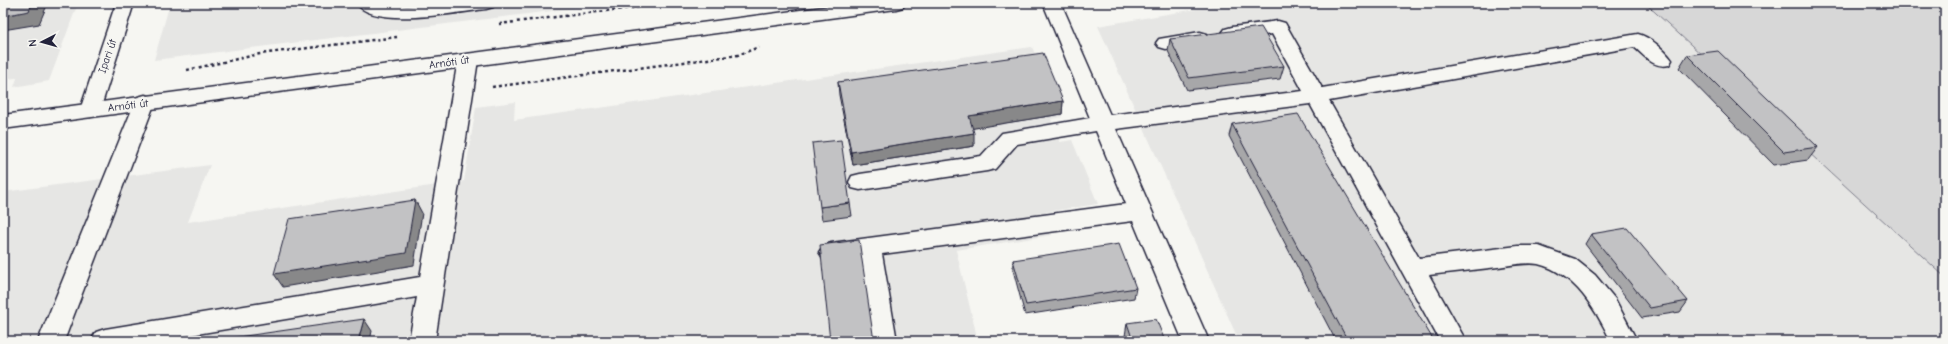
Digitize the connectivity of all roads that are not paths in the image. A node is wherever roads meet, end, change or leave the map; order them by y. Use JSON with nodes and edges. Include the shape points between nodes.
{"nodes":[{"id":1,"x":125,"y":3,"type":"edge"},
{"id":2,"x":365,"y":3,"type":"edge"},
{"id":3,"x":486,"y":3,"type":"edge"},
{"id":4,"x":896,"y":3,"type":"edge"},
{"id":5,"x":1052,"y":3,"type":"edge"},
{"id":6,"x":1166,"y":43,"type":"dead end"},
{"id":7,"x":468,"y":60,"type":"junction"},
{"id":8,"x":1662,"y":60,"type":"dead end"},
{"id":9,"x":1316,"y":96,"type":"junction"},
{"id":10,"x":145,"y":102,"type":"junction"},
{"id":11,"x":90,"y":110,"type":"junction"},
{"id":12,"x":3,"y":122,"type":"edge"},
{"id":13,"x":1104,"y":123,"type":"junction"},
{"id":14,"x":860,"y":182,"type":"dead end"},
{"id":15,"x":1141,"y":211,"type":"junction"},
{"id":16,"x":869,"y":248,"type":"junction"},
{"id":17,"x":828,"y":253,"type":"edge"},
{"id":18,"x":1413,"y":268,"type":"junction"},
{"id":19,"x":431,"y":285,"type":"junction"},
{"id":20,"x":101,"y":340,"type":"edge"},
{"id":21,"x":51,"y":341,"type":"edge"},
{"id":22,"x":422,"y":341,"type":"edge"},
{"id":23,"x":884,"y":341,"type":"edge"},
{"id":24,"x":1196,"y":341,"type":"edge"},
{"id":25,"x":1453,"y":341,"type":"edge"},
{"id":26,"x":1624,"y":341,"type":"edge"}],
"edges":[{"from":1,"to":11,"type":"main road","name":"Ipari út"},
{"from":2,"to":3,"type":"main road","via":[[383,11],[408,12]]},
{"from":4,"to":7,"type":"main road","name":"Arnóti út"},
{"from":5,"to":13,"type":"main road"},
{"from":6,"to":9,"type":"main road","via":[[1278,27]]},
{"from":7,"to":10,"type":"main road","name":"Arnóti út"},
{"from":7,"to":19,"type":"main road"},
{"from":8,"to":9,"type":"main road","via":[[1638,40]]},
{"from":9,"to":13,"type":"main road"},
{"from":9,"to":18,"type":"main road"},
{"from":10,"to":11,"type":"main road","name":"Arnóti út"},
{"from":10,"to":21,"type":"main road"},
{"from":11,"to":12,"type":"main road","name":"Arnóti út"},
{"from":13,"to":14,"type":"main road","via":[[1010,138],[987,163]]},
{"from":13,"to":15,"type":"main road"},
{"from":15,"to":16,"type":"main road"},
{"from":15,"to":24,"type":"main road"},
{"from":16,"to":17,"type":"main road"},
{"from":16,"to":23,"type":"main road"},
{"from":18,"to":25,"type":"main road"},
{"from":18,"to":26,"type":"main road","via":[[1518,255],[1539,255],[1567,266],[1586,282],[1606,306]]},
{"from":19,"to":20,"type":"main road"},
{"from":19,"to":22,"type":"main road"}]}
